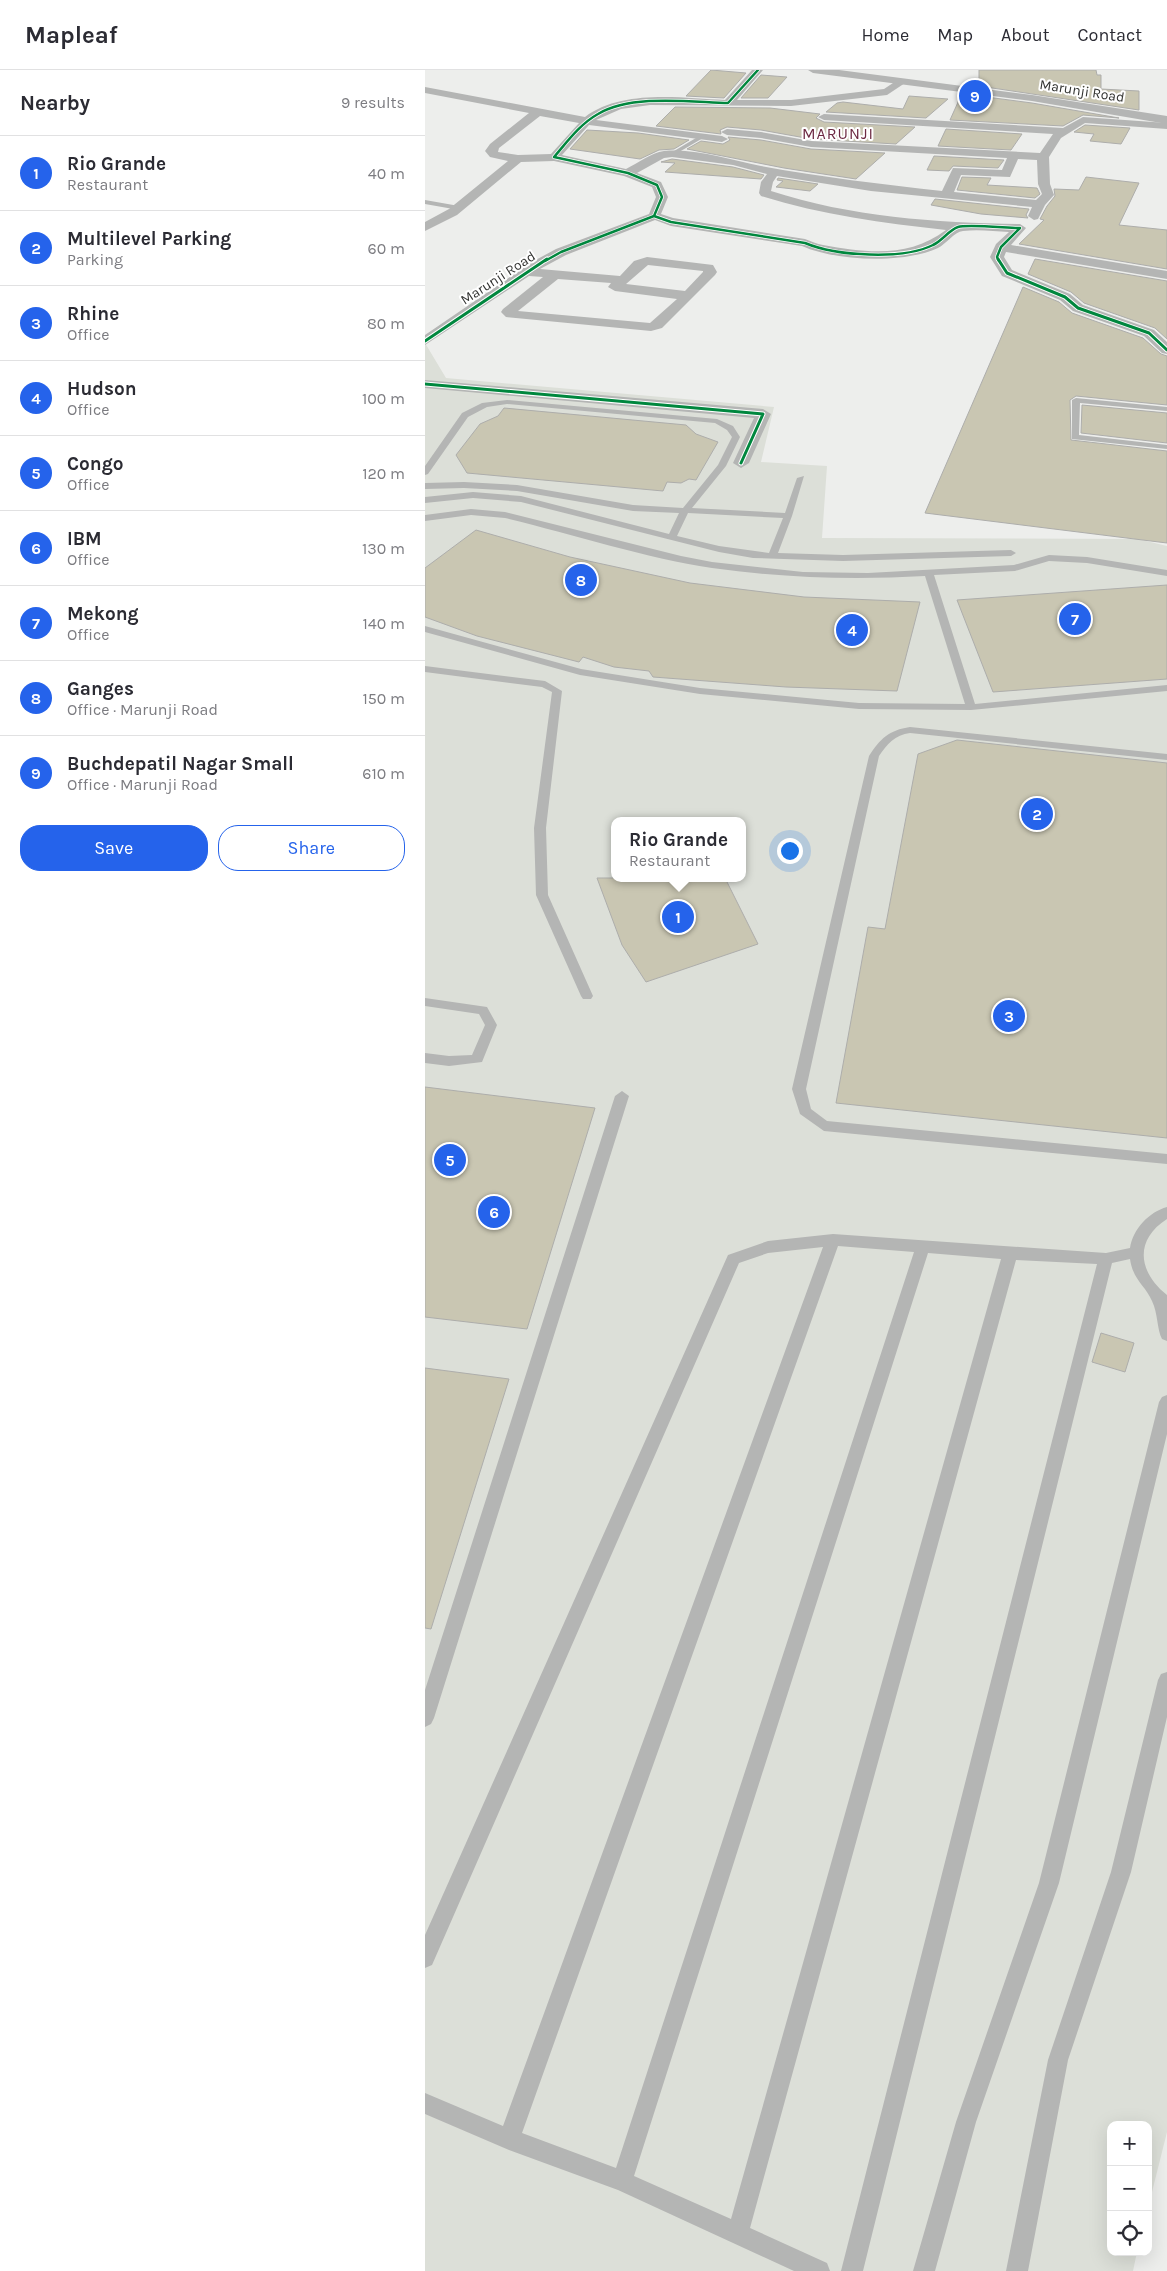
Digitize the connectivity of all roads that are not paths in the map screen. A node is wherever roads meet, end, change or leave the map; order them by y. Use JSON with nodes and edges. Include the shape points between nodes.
{"nodes":[{"id":1,"x":758,"y":70,"type":"edge"},
{"id":2,"x":813,"y":70,"type":"edge"},
{"id":3,"x":903,"y":81,"type":"junction"},
{"id":4,"x":425,"y":90,"type":"edge"},
{"id":5,"x":1092,"y":108,"type":"junction"},
{"id":6,"x":733,"y":111,"type":"junction"},
{"id":7,"x":538,"y":112,"type":"junction"},
{"id":8,"x":824,"y":117,"type":"dead end"},
{"id":9,"x":1083,"y":120,"type":"junction"},
{"id":10,"x":1167,"y":120,"type":"edge"},
{"id":11,"x":587,"y":122,"type":"junction"},
{"id":12,"x":1167,"y":126,"type":"edge"},
{"id":13,"x":1064,"y":131,"type":"junction"},
{"id":14,"x":725,"y":136,"type":"junction"},
{"id":15,"x":701,"y":137,"type":"junction"},
{"id":16,"x":672,"y":154,"type":"junction"},
{"id":17,"x":1014,"y":155,"type":"junction"},
{"id":18,"x":554,"y":157,"type":"junction"},
{"id":19,"x":1043,"y":157,"type":"junction"},
{"id":20,"x":518,"y":159,"type":"junction"},
{"id":21,"x":734,"y":162,"type":"junction"},
{"id":22,"x":774,"y":172,"type":"junction"},
{"id":23,"x":628,"y":173,"type":"junction"},
{"id":24,"x":946,"y":195,"type":"junction"},
{"id":25,"x":425,"y":202,"type":"edge"},
{"id":26,"x":1039,"y":204,"type":"junction"},
{"id":27,"x":459,"y":208,"type":"junction"},
{"id":28,"x":654,"y":216,"type":"junction"},
{"id":29,"x":425,"y":227,"type":"edge"},
{"id":30,"x":958,"y":227,"type":"junction"},
{"id":31,"x":1020,"y":228,"type":"junction"},
{"id":32,"x":1001,"y":247,"type":"junction"},
{"id":33,"x":527,"y":272,"type":"junction"},
{"id":34,"x":555,"y":274,"type":"junction"},
{"id":35,"x":1167,"y":275,"type":"edge"},
{"id":36,"x":623,"y":280,"type":"junction"},
{"id":37,"x":688,"y":296,"type":"junction"},
{"id":38,"x":425,"y":341,"type":"edge"},
{"id":39,"x":1167,"y":350,"type":"edge"},
{"id":40,"x":425,"y":384,"type":"edge"},
{"id":41,"x":1167,"y":409,"type":"edge"},
{"id":42,"x":1167,"y":447,"type":"edge"},
{"id":43,"x":741,"y":463,"type":"dead end"},
{"id":44,"x":425,"y":472,"type":"edge"},
{"id":45,"x":801,"y":478,"type":"dead end"},
{"id":46,"x":425,"y":486,"type":"edge"},
{"id":47,"x":429,"y":500,"type":"edge"},
{"id":48,"x":685,"y":512,"type":"junction"},
{"id":49,"x":788,"y":516,"type":"junction"},
{"id":50,"x":425,"y":518,"type":"edge"},
{"id":51,"x":672,"y":536,"type":"junction"},
{"id":52,"x":1011,"y":553,"type":"dead end"},
{"id":53,"x":772,"y":556,"type":"junction"},
{"id":54,"x":928,"y":572,"type":"junction"},
{"id":55,"x":1167,"y":573,"type":"edge"},
{"id":56,"x":425,"y":630,"type":"edge"},
{"id":57,"x":425,"y":669,"type":"edge"},
{"id":58,"x":1167,"y":688,"type":"edge"},
{"id":59,"x":971,"y":707,"type":"junction"},
{"id":60,"x":1167,"y":756,"type":"edge"},
{"id":61,"x":587,"y":996,"type":"dead end"},
{"id":62,"x":425,"y":1002,"type":"edge"},
{"id":63,"x":425,"y":1058,"type":"edge"},
{"id":64,"x":622,"y":1096,"type":"dead end"},
{"id":65,"x":1167,"y":1160,"type":"edge"},
{"id":66,"x":1167,"y":1212,"type":"edge"},
{"id":67,"x":833,"y":1240,"type":"junction"},
{"id":68,"x":922,"y":1248,"type":"junction"},
{"id":69,"x":1137,"y":1252,"type":"junction"},
{"id":70,"x":1010,"y":1254,"type":"junction"},
{"id":71,"x":1106,"y":1259,"type":"junction"},
{"id":72,"x":1163,"y":1300,"type":"edge"},
{"id":73,"x":1167,"y":1335,"type":"edge"},
{"id":74,"x":1167,"y":1402,"type":"edge"},
{"id":75,"x":1167,"y":1680,"type":"edge"},
{"id":76,"x":425,"y":1718,"type":"edge"},
{"id":77,"x":425,"y":1958,"type":"edge"},
{"id":78,"x":425,"y":2103,"type":"edge"},
{"id":79,"x":509,"y":2139,"type":"junction"},
{"id":80,"x":622,"y":2181,"type":"junction"},
{"id":81,"x":738,"y":2232,"type":"junction"},
{"id":82,"x":819,"y":2271,"type":"edge"},
{"id":83,"x":852,"y":2271,"type":"edge"},
{"id":84,"x":924,"y":2271,"type":"edge"},
{"id":85,"x":1017,"y":2271,"type":"edge"}],
"edges":[{"from":1,"to":6,"type":"street"},
{"from":2,"to":3,"type":"street","name":"Marunji Road"},
{"from":3,"to":5,"type":"street","name":"Marunji Road"},
{"from":3,"to":6,"type":"street","via":[[887,92]]},
{"from":4,"to":7,"type":"street"},
{"from":5,"to":9,"type":"street"},
{"from":5,"to":10,"type":"street","name":"Marunji Road"},
{"from":6,"to":11,"type":"street","via":[[682,102],[637,104],[604,110]]},
{"from":6,"to":14,"type":"street"},
{"from":7,"to":11,"type":"street"},
{"from":7,"to":20,"type":"street","via":[[491,151],[494,155]]},
{"from":8,"to":13,"type":"street"},
{"from":9,"to":12,"type":"street"},
{"from":9,"to":13,"type":"street"},
{"from":11,"to":15,"type":"street"},
{"from":11,"to":18,"type":"street"},
{"from":13,"to":19,"type":"street"},
{"from":14,"to":15,"type":"street"},
{"from":14,"to":17,"type":"street","via":[[761,135],[811,144]]},
{"from":14,"to":21,"type":"street","via":[[736,155]]},
{"from":15,"to":16,"type":"lane"},
{"from":16,"to":21,"type":"street"},
{"from":16,"to":23,"type":"street","via":[[661,155]]},
{"from":17,"to":19,"type":"street"},
{"from":17,"to":24,"type":"street","via":[[1006,174],[957,171]]},
{"from":18,"to":20,"type":"street"},
{"from":18,"to":23,"type":"street"},
{"from":19,"to":26,"type":"street","via":[[1044,184],[1048,195]]},
{"from":20,"to":27,"type":"street"},
{"from":21,"to":22,"type":"street"},
{"from":22,"to":24,"type":"street"},
{"from":22,"to":30,"type":"street","via":[[765,193],[799,204]]},
{"from":23,"to":28,"type":"street","via":[[657,185],[662,197]]},
{"from":24,"to":26,"type":"street"},
{"from":25,"to":27,"type":"lane"},
{"from":26,"to":31,"type":"street","via":[[1034,217]]},
{"from":27,"to":29,"type":"street"},
{"from":28,"to":30,"type":"street","via":[[671,222],[805,243],[819,249],[885,255],[907,254],[934,245]]},
{"from":28,"to":33,"type":"street","name":"Marunji Road","via":[[561,252]]},
{"from":30,"to":31,"type":"street"},
{"from":31,"to":32,"type":"street"},
{"from":32,"to":35,"type":"street"},
{"from":32,"to":39,"type":"street","via":[[997,257],[1007,273],[1065,297],[1078,308],[1149,334]]},
{"from":33,"to":34,"type":"street"},
{"from":33,"to":38,"type":"street","name":"Marunji Road"},
{"from":34,"to":36,"type":"street"},
{"from":34,"to":37,"type":"street","via":[[508,312],[651,327]]},
{"from":36,"to":37,"type":"street","via":[[615,288]]},
{"from":36,"to":37,"type":"street","via":[[639,264],[647,261],[708,268],[710,272]]},
{"from":40,"to":43,"type":"street","via":[[763,414]]},
{"from":41,"to":42,"type":"lane","via":[[1076,400],[1075,437]]},
{"from":44,"to":48,"type":"lane","via":[[465,416],[485,405],[507,402],[717,421],[730,428],[736,437],[722,466]]},
{"from":45,"to":49,"type":"lane"},
{"from":46,"to":47,"type":"lane"},
{"from":46,"to":48,"type":"lane","via":[[464,484],[517,488],[633,508]]},
{"from":47,"to":51,"type":"lane","via":[[473,495],[521,499]]},
{"from":48,"to":49,"type":"lane"},
{"from":48,"to":51,"type":"lane"},
{"from":49,"to":53,"type":"lane"},
{"from":50,"to":54,"type":"lane","via":[[471,512],[505,515],[681,559],[803,575],[868,576]]},
{"from":51,"to":53,"type":"lane","via":[[719,549]]},
{"from":52,"to":53,"type":"lane","via":[[843,558]]},
{"from":54,"to":55,"type":"lane","via":[[1015,568],[1049,558],[1087,560]]},
{"from":54,"to":59,"type":"lane"},
{"from":56,"to":59,"type":"lane","via":[[580,672],[700,691],[859,706]]},
{"from":57,"to":61,"type":"lane","via":[[545,684],[557,691],[540,828],[542,895]]},
{"from":58,"to":59,"type":"lane"},
{"from":60,"to":65,"type":"lane","via":[[910,730],[898,731],[886,738],[874,756],[799,1089],[805,1111],[824,1126]]},
{"from":62,"to":63,"type":"lane","via":[[483,1010],[491,1025],[477,1059],[449,1061]]},
{"from":64,"to":76,"type":"lane"},
{"from":66,"to":69,"type":"lane","via":[[1151,1222],[1141,1236]]},
{"from":67,"to":68,"type":"lane"},
{"from":67,"to":77,"type":"lane","via":[[768,1247],[733,1259]]},
{"from":67,"to":79,"type":"lane"},
{"from":68,"to":70,"type":"lane"},
{"from":68,"to":80,"type":"lane"},
{"from":69,"to":71,"type":"lane"},
{"from":69,"to":72,"type":"lane","via":[[1143,1276]]},
{"from":70,"to":71,"type":"lane"},
{"from":70,"to":81,"type":"lane"},
{"from":71,"to":83,"type":"lane"},
{"from":72,"to":73,"type":"lane"},
{"from":74,"to":84,"type":"lane","via":[[1049,1883],[965,2122]]},
{"from":75,"to":85,"type":"lane","via":[[1121,1872],[1057,2060]]},
{"from":78,"to":79,"type":"lane"},
{"from":79,"to":80,"type":"lane"},
{"from":80,"to":81,"type":"lane"},
{"from":81,"to":82,"type":"lane"}]}
